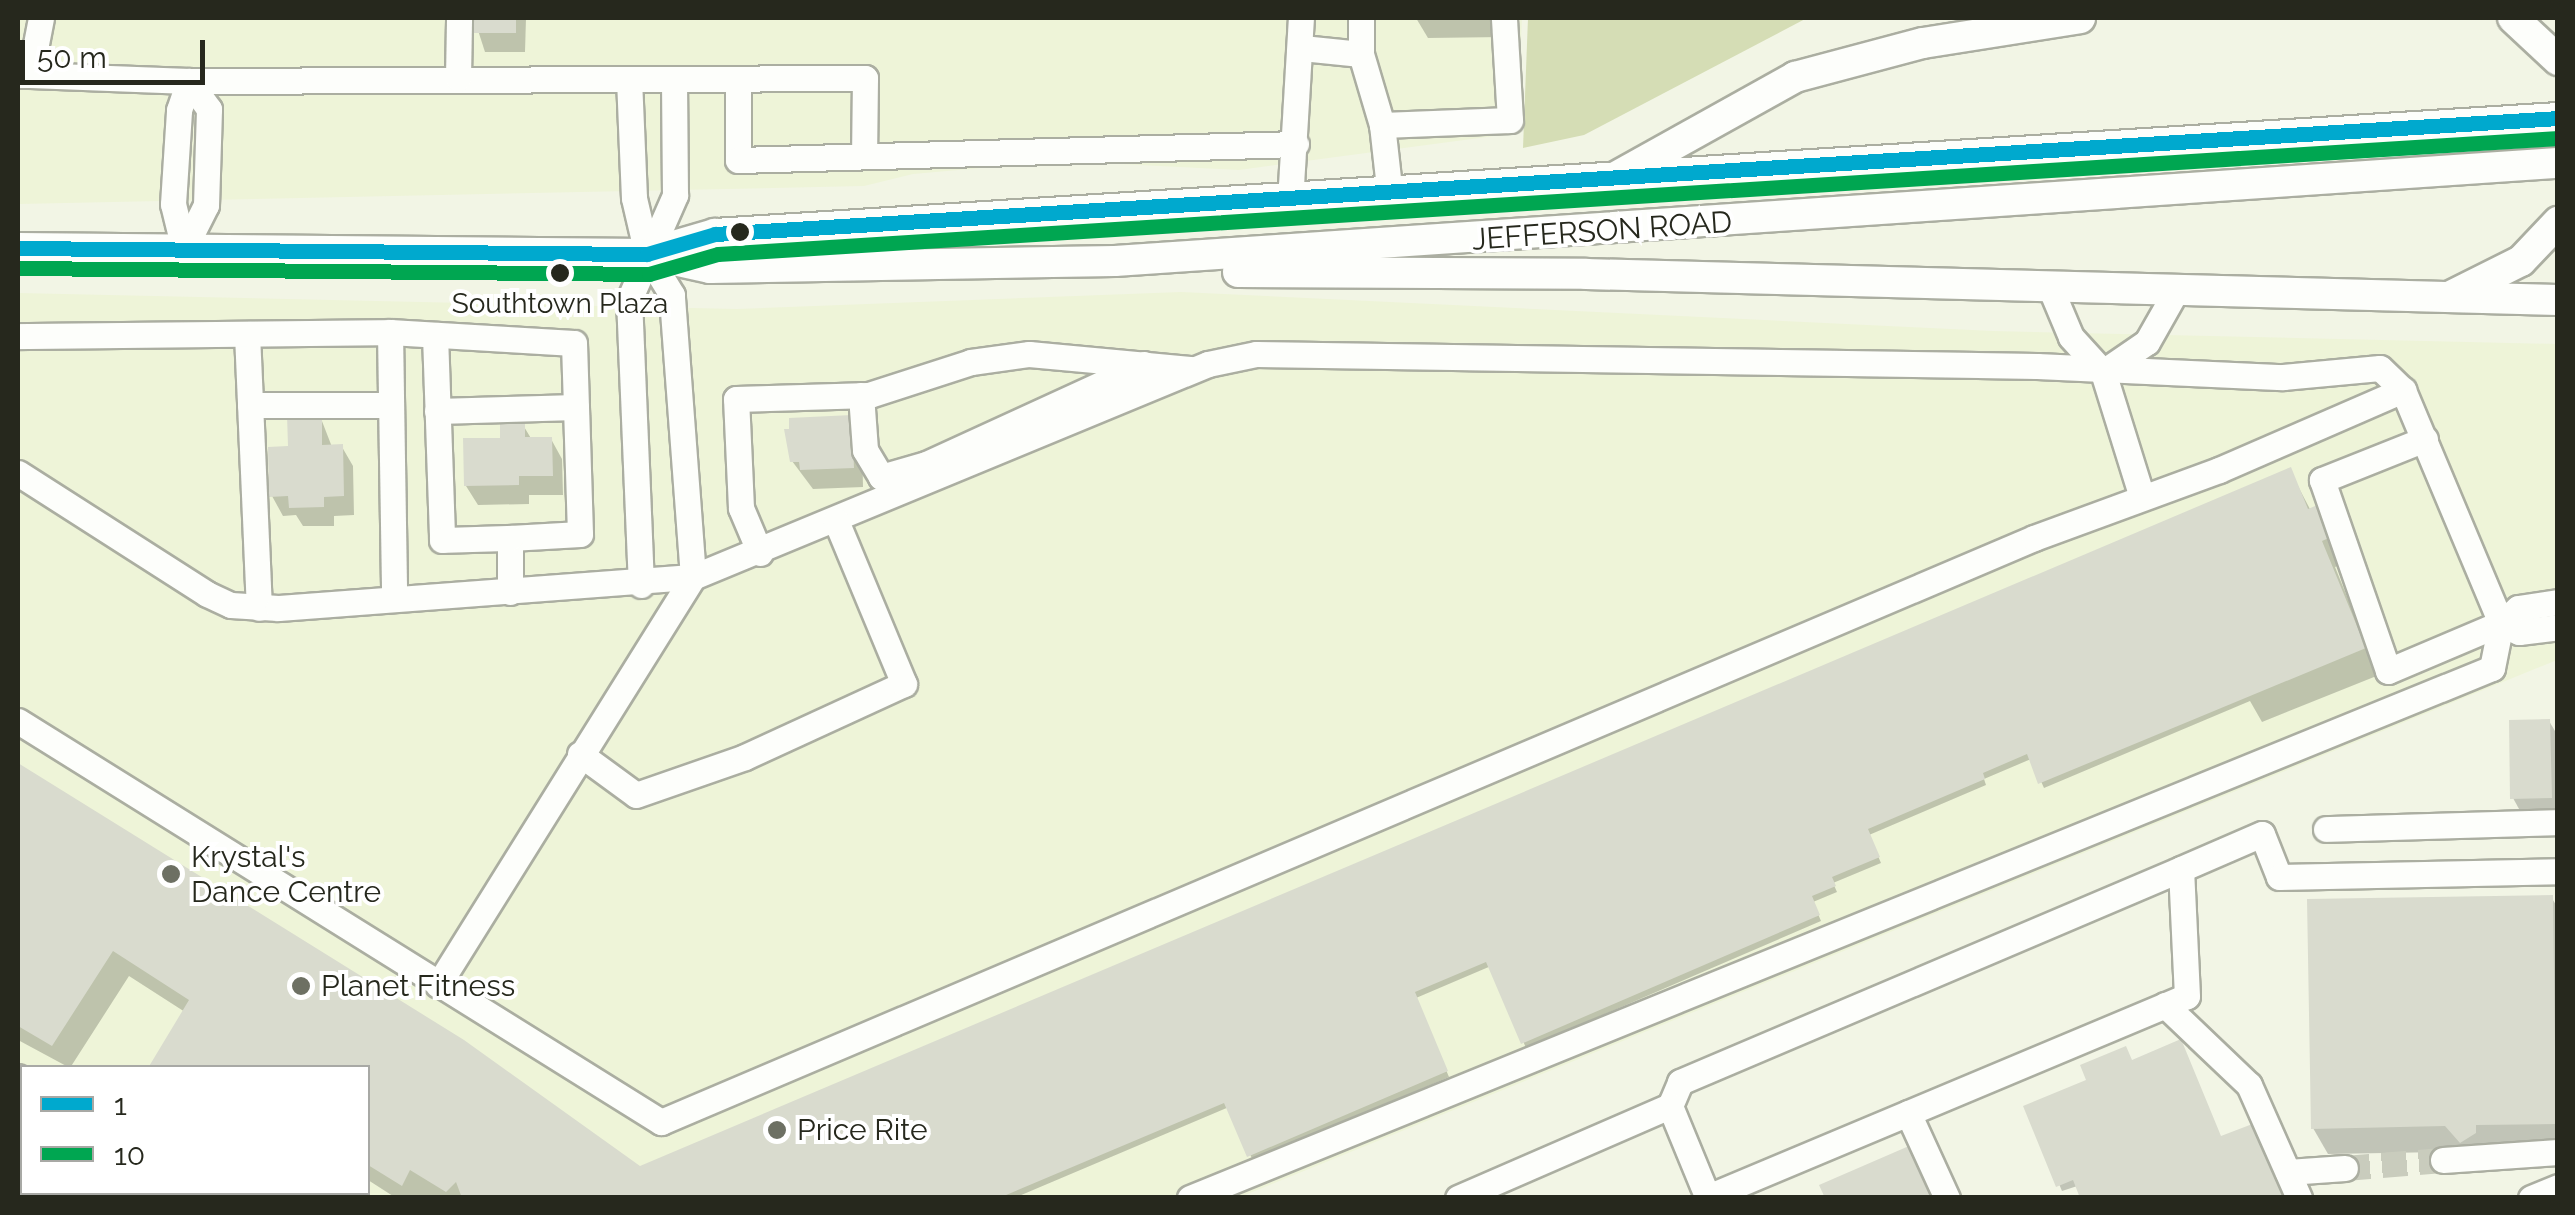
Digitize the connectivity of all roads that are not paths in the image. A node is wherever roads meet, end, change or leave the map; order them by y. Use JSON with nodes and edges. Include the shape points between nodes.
{"nodes":[{"id":1,"x":41,"y":18,"type":"edge"},
{"id":2,"x":459,"y":18,"type":"edge"},
{"id":3,"x":1301,"y":18,"type":"edge"},
{"id":4,"x":1361,"y":18,"type":"edge"},
{"id":5,"x":1504,"y":18,"type":"edge"},
{"id":6,"x":2080,"y":18,"type":"edge"},
{"id":7,"x":2513,"y":18,"type":"edge"},
{"id":8,"x":1302,"y":48,"type":"junction"},
{"id":9,"x":1360,"y":54,"type":"junction"},
{"id":10,"x":2558,"y":60,"type":"edge"},
{"id":11,"x":24,"y":75,"type":"edge"},
{"id":12,"x":458,"y":78,"type":"junction"},
{"id":13,"x":629,"y":79,"type":"junction"},
{"id":14,"x":674,"y":79,"type":"junction"},
{"id":15,"x":190,"y":81,"type":"junction"},
{"id":16,"x":738,"y":81,"type":"junction"},
{"id":17,"x":2558,"y":118,"type":"edge"},
{"id":18,"x":1382,"y":125,"type":"junction"},
{"id":19,"x":1296,"y":144,"type":"junction"},
{"id":20,"x":864,"y":155,"type":"junction"},
{"id":21,"x":2558,"y":163,"type":"edge"},
{"id":22,"x":1608,"y":182,"type":"junction"},
{"id":23,"x":1390,"y":196,"type":"junction"},
{"id":24,"x":1290,"y":202,"type":"junction"},
{"id":25,"x":2558,"y":222,"type":"edge"},
{"id":26,"x":18,"y":248,"type":"edge"},
{"id":27,"x":184,"y":248,"type":"junction"},
{"id":28,"x":647,"y":254,"type":"junction"},
{"id":29,"x":1115,"y":261,"type":"junction"},
{"id":30,"x":2050,"y":286,"type":"junction"},
{"id":31,"x":2176,"y":291,"type":"junction"},
{"id":32,"x":2442,"y":300,"type":"junction"},
{"id":33,"x":2558,"y":300,"type":"edge"},
{"id":34,"x":390,"y":332,"type":"junction"},
{"id":35,"x":247,"y":334,"type":"junction"},
{"id":36,"x":435,"y":335,"type":"junction"},
{"id":37,"x":18,"y":336,"type":"edge"},
{"id":38,"x":1144,"y":364,"type":"junction"},
{"id":39,"x":1196,"y":369,"type":"junction"},
{"id":40,"x":2103,"y":372,"type":"junction"},
{"id":41,"x":2403,"y":390,"type":"junction"},
{"id":42,"x":861,"y":395,"type":"junction"},
{"id":43,"x":250,"y":405,"type":"junction"},
{"id":44,"x":390,"y":405,"type":"junction"},
{"id":45,"x":576,"y":407,"type":"junction"},
{"id":46,"x":438,"y":411,"type":"junction"},
{"id":47,"x":2425,"y":438,"type":"junction"},
{"id":48,"x":18,"y":473,"type":"edge"},
{"id":49,"x":2146,"y":494,"type":"junction"},
{"id":50,"x":836,"y":521,"type":"junction"},
{"id":51,"x":510,"y":538,"type":"junction"},
{"id":52,"x":760,"y":553,"type":"junction"},
{"id":53,"x":693,"y":577,"type":"junction"},
{"id":54,"x":641,"y":585,"type":"junction"},
{"id":55,"x":510,"y":592,"type":"junction"},
{"id":56,"x":394,"y":598,"type":"junction"},
{"id":57,"x":2558,"y":602,"type":"edge"},
{"id":58,"x":259,"y":608,"type":"junction"},
{"id":59,"x":2500,"y":623,"type":"junction"},
{"id":60,"x":2558,"y":627,"type":"edge"},
{"id":61,"x":18,"y":721,"type":"edge"},
{"id":62,"x":580,"y":754,"type":"junction"},
{"id":63,"x":2558,"y":822,"type":"edge"},
{"id":64,"x":2326,"y":829,"type":"dead end"},
{"id":65,"x":2180,"y":869,"type":"junction"},
{"id":66,"x":2558,"y":870,"type":"edge"},
{"id":67,"x":438,"y":985,"type":"junction"},
{"id":68,"x":2165,"y":1005,"type":"junction"},
{"id":69,"x":1670,"y":1106,"type":"junction"},
{"id":70,"x":1908,"y":1113,"type":"junction"},
{"id":71,"x":2558,"y":1152,"type":"edge"},
{"id":72,"x":2444,"y":1160,"type":"tunnel mouth"},
{"id":73,"x":2346,"y":1168,"type":"tunnel mouth"},
{"id":74,"x":2288,"y":1172,"type":"junction"},
{"id":75,"x":2558,"y":1186,"type":"edge"},
{"id":76,"x":1708,"y":1197,"type":"edge"},
{"id":77,"x":1190,"y":1198,"type":"edge"},
{"id":78,"x":1458,"y":1198,"type":"edge"},
{"id":79,"x":1947,"y":1198,"type":"edge"},
{"id":80,"x":2299,"y":1198,"type":"edge"},
{"id":81,"x":2532,"y":1198,"type":"edge"}],
"edges":[{"from":1,"to":11,"type":"street"},
{"from":2,"to":12,"type":"street"},
{"from":3,"to":8,"type":"street"},
{"from":4,"to":9,"type":"street"},
{"from":5,"to":18,"type":"street","via":[[1510,120]]},
{"from":6,"to":22,"type":"main road","via":[[1923,42],[1795,77]]},
{"from":7,"to":10,"type":"main road"},
{"from":8,"to":9,"type":"street"},
{"from":8,"to":19,"type":"street"},
{"from":9,"to":18,"type":"street"},
{"from":11,"to":15,"type":"street"},
{"from":12,"to":13,"type":"street"},
{"from":12,"to":15,"type":"street"},
{"from":13,"to":14,"type":"street"},
{"from":13,"to":28,"type":"street","via":[[634,198]]},
{"from":14,"to":16,"type":"street"},
{"from":14,"to":28,"type":"street","via":[[675,195]]},
{"from":15,"to":27,"type":"street","via":[[209,109],[209,128],[206,205]]},
{"from":16,"to":20,"type":"street","via":[[865,78]]},
{"from":16,"to":20,"type":"street","via":[[738,160]]},
{"from":17,"to":22,"type":"main road","name":"JEFFERSON ROAD"},
{"from":18,"to":23,"type":"street"},
{"from":19,"to":20,"type":"street"},
{"from":19,"to":24,"type":"street"},
{"from":21,"to":29,"type":"main road","name":"JEFFERSON ROAD"},
{"from":22,"to":23,"type":"main road","name":"JEFFERSON ROAD"},
{"from":23,"to":24,"type":"main road","name":"JEFFERSON ROAD"},
{"from":24,"to":28,"type":"main road","name":"JEFFERSON ROAD","via":[[715,234]]},
{"from":25,"to":32,"type":"main road","via":[[2521,261]]},
{"from":26,"to":27,"type":"main road","name":"JEFFERSON ROAD"},
{"from":27,"to":28,"type":"main road","name":"JEFFERSON ROAD"},
{"from":28,"to":29,"type":"main road","name":"JEFFERSON ROAD","via":[[710,268]]},
{"from":28,"to":53,"type":"street","via":[[672,295]]},
{"from":28,"to":54,"type":"street","via":[[629,300]]},
{"from":29,"to":30,"type":"main road","via":[[1196,272]]},
{"from":30,"to":31,"type":"main road"},
{"from":30,"to":40,"type":"street","via":[[2071,337]]},
{"from":31,"to":32,"type":"main road"},
{"from":31,"to":40,"type":"street","via":[[2147,342]]},
{"from":32,"to":33,"type":"main road"},
{"from":34,"to":35,"type":"street"},
{"from":34,"to":36,"type":"street"},
{"from":34,"to":44,"type":"street"},
{"from":35,"to":37,"type":"street"},
{"from":35,"to":43,"type":"street"},
{"from":36,"to":45,"type":"street","via":[[574,342]]},
{"from":36,"to":46,"type":"street"},
{"from":38,"to":39,"type":"street"},
{"from":38,"to":42,"type":"street","via":[[1029,354],[970,362]]},
{"from":38,"to":42,"type":"street","via":[[926,464],[882,477],[865,450]]},
{"from":39,"to":40,"type":"street","via":[[1256,354],[1306,352]]},
{"from":39,"to":50,"type":"street"},
{"from":40,"to":41,"type":"street","via":[[2282,377],[2380,368]]},
{"from":40,"to":49,"type":"street"},
{"from":41,"to":47,"type":"street"},
{"from":41,"to":49,"type":"street"},
{"from":42,"to":52,"type":"street","via":[[736,400],[741,508]]},
{"from":43,"to":44,"type":"street"},
{"from":43,"to":58,"type":"street"},
{"from":44,"to":56,"type":"street"},
{"from":45,"to":46,"type":"street"},
{"from":45,"to":51,"type":"street","via":[[580,534]]},
{"from":46,"to":51,"type":"street","via":[[442,540]]},
{"from":47,"to":59,"type":"street"},
{"from":47,"to":59,"type":"street","via":[[2322,480],[2388,671]]},
{"from":48,"to":58,"type":"street","via":[[208,594]]},
{"from":49,"to":67,"type":"street","via":[[661,1122]]},
{"from":50,"to":52,"type":"street"},
{"from":50,"to":62,"type":"street","via":[[904,684],[745,757],[636,795]]},
{"from":51,"to":55,"type":"street"},
{"from":52,"to":53,"type":"street"},
{"from":53,"to":54,"type":"street"},
{"from":53,"to":62,"type":"street"},
{"from":54,"to":55,"type":"street"},
{"from":55,"to":56,"type":"street"},
{"from":56,"to":58,"type":"street"},
{"from":57,"to":59,"type":"street","via":[[2518,608]]},
{"from":59,"to":60,"type":"street","via":[[2520,632]]},
{"from":59,"to":77,"type":"street","via":[[2492,668]]},
{"from":61,"to":67,"type":"street"},
{"from":62,"to":67,"type":"street"},
{"from":63,"to":64,"type":"street"},
{"from":65,"to":66,"type":"street","via":[[2262,834],[2278,877]]},
{"from":65,"to":68,"type":"street","via":[[2186,996]]},
{"from":65,"to":69,"type":"street","via":[[1680,1082]]},
{"from":68,"to":70,"type":"street"},
{"from":68,"to":74,"type":"street","via":[[2249,1084]]},
{"from":69,"to":76,"type":"street"},
{"from":69,"to":78,"type":"street"},
{"from":70,"to":76,"type":"street"},
{"from":70,"to":79,"type":"street"},
{"from":71,"to":72,"type":"street"},
{"from":73,"to":74,"type":"street"},
{"from":74,"to":80,"type":"street"},
{"from":75,"to":81,"type":"street"}]}
